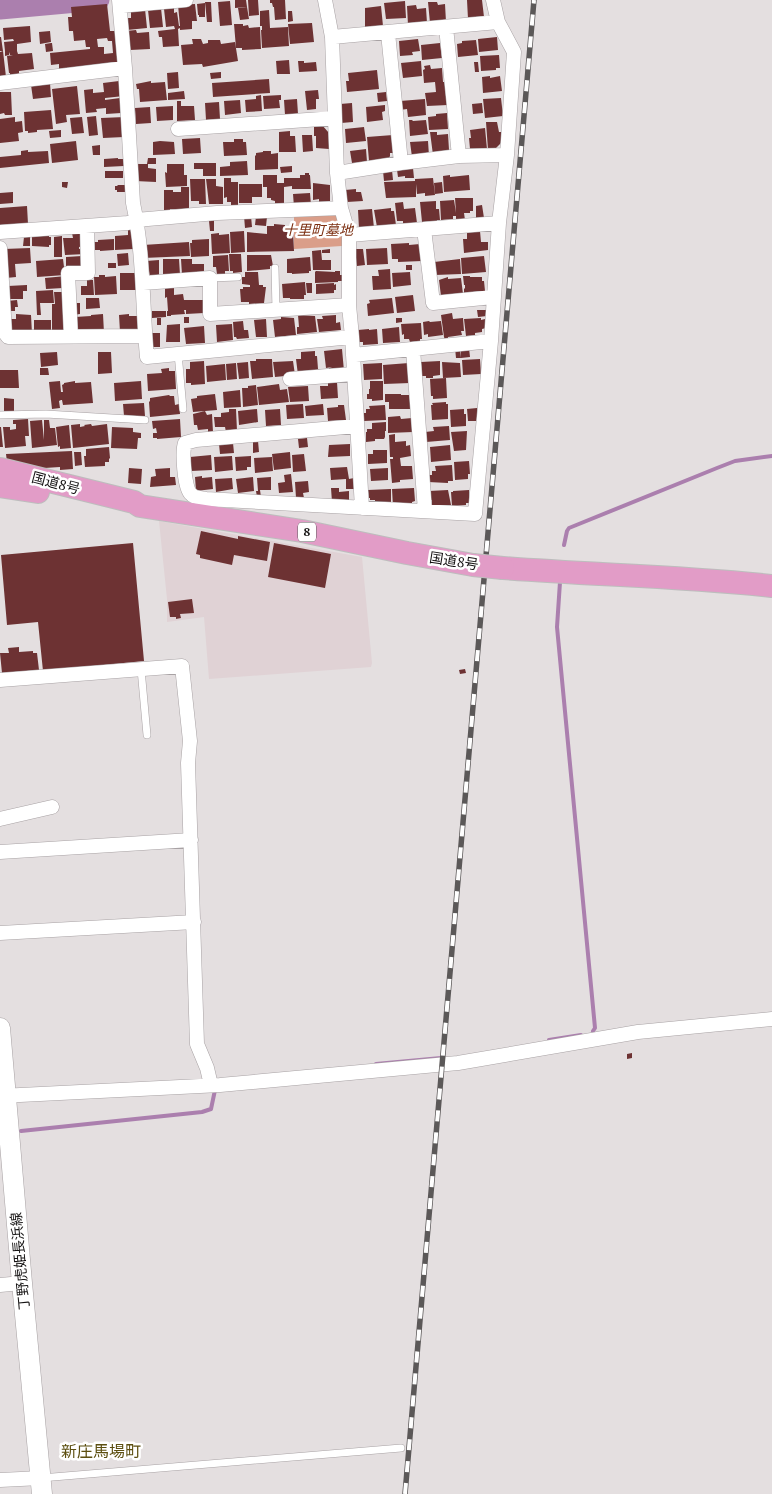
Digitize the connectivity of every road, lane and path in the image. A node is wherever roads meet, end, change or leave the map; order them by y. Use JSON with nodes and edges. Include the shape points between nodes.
{"nodes":[{"id":1,"x":186,"y":0,"type":"edge"},
{"id":2,"x":325,"y":0,"type":"edge"},
{"id":3,"x":493,"y":0,"type":"edge"},
{"id":4,"x":120,"y":3,"type":"edge"},
{"id":5,"x":498,"y":22,"type":"junction"},
{"id":6,"x":446,"y":27,"type":"junction"},
{"id":7,"x":388,"y":33,"type":"junction"},
{"id":8,"x":332,"y":38,"type":"junction"},
{"id":9,"x":125,"y":68,"type":"junction"},
{"id":10,"x":0,"y":83,"type":"edge"},
{"id":11,"x":335,"y":118,"type":"junction"},
{"id":12,"x":178,"y":129,"type":"dead end"},
{"id":13,"x":507,"y":155,"type":"junction"},
{"id":14,"x":459,"y":156,"type":"junction"},
{"id":15,"x":401,"y":163,"type":"junction"},
{"id":16,"x":337,"y":172,"type":"junction"},
{"id":17,"x":342,"y":208,"type":"junction"},
{"id":18,"x":136,"y":220,"type":"junction"},
{"id":19,"x":499,"y":223,"type":"junction"},
{"id":20,"x":87,"y":226,"type":"junction"},
{"id":21,"x":424,"y":230,"type":"junction"},
{"id":22,"x":0,"y":232,"type":"edge"},
{"id":23,"x":349,"y":235,"type":"junction"},
{"id":24,"x":0,"y":248,"type":"edge"},
{"id":25,"x":275,"y":268,"type":"dead end"},
{"id":26,"x":238,"y":277,"type":"dead end"},
{"id":27,"x":210,"y":278,"type":"junction"},
{"id":28,"x":143,"y":283,"type":"junction"},
{"id":29,"x":493,"y":297,"type":"junction"},
{"id":30,"x":349,"y":305,"type":"junction"},
{"id":31,"x":276,"y":310,"type":"junction"},
{"id":32,"x":145,"y":336,"type":"junction"},
{"id":33,"x":71,"y":337,"type":"junction"},
{"id":34,"x":352,"y":337,"type":"junction"},
{"id":35,"x":491,"y":341,"type":"junction"},
{"id":36,"x":413,"y":349,"type":"junction"},
{"id":37,"x":178,"y":353,"type":"junction"},
{"id":38,"x":353,"y":355,"type":"junction"},
{"id":39,"x":353,"y":374,"type":"junction"},
{"id":40,"x":290,"y":379,"type":"dead end"},
{"id":41,"x":183,"y":409,"type":"dead end"},
{"id":42,"x":0,"y":415,"type":"edge"},
{"id":43,"x":145,"y":420,"type":"dead end"},
{"id":44,"x":357,"y":426,"type":"junction"},
{"id":45,"x":0,"y":469,"type":"edge"},
{"id":46,"x":0,"y":486,"type":"edge"},
{"id":47,"x":140,"y":506,"type":"junction"},
{"id":48,"x":362,"y":508,"type":"junction"},
{"id":49,"x":425,"y":511,"type":"junction"},
{"id":50,"x":772,"y":586,"type":"edge"},
{"id":51,"x":141,"y":669,"type":"junction"},
{"id":52,"x":0,"y":680,"type":"edge"},
{"id":53,"x":147,"y":736,"type":"dead end"},
{"id":54,"x":52,"y":807,"type":"dead end"},
{"id":55,"x":0,"y":819,"type":"edge"},
{"id":56,"x":191,"y":840,"type":"junction"},
{"id":57,"x":0,"y":852,"type":"edge"},
{"id":58,"x":194,"y":922,"type":"junction"},
{"id":59,"x":0,"y":933,"type":"edge"},
{"id":60,"x":772,"y":1019,"type":"edge"},
{"id":61,"x":0,"y":1028,"type":"edge"},
{"id":62,"x":211,"y":1085,"type":"junction"},
{"id":63,"x":3,"y":1096,"type":"edge"},
{"id":64,"x":22,"y":1283,"type":"junction"},
{"id":65,"x":0,"y":1285,"type":"edge"},
{"id":66,"x":400,"y":1448,"type":"dead end"},
{"id":67,"x":0,"y":1480,"type":"edge"},
{"id":68,"x":41,"y":1486,"type":"edge"}],
"edges":[{"from":1,"to":4,"type":"street"},
{"from":2,"to":8,"type":"street"},
{"from":3,"to":5,"type":"street"},
{"from":4,"to":9,"type":"street"},
{"from":5,"to":6,"type":"street"},
{"from":5,"to":13,"type":"street","via":[[514,52]]},
{"from":6,"to":7,"type":"street"},
{"from":6,"to":14,"type":"street"},
{"from":7,"to":8,"type":"street"},
{"from":7,"to":15,"type":"street"},
{"from":8,"to":11,"type":"street"},
{"from":9,"to":10,"type":"street"},
{"from":9,"to":18,"type":"street"},
{"from":11,"to":12,"type":"street"},
{"from":11,"to":16,"type":"street"},
{"from":13,"to":14,"type":"street"},
{"from":13,"to":19,"type":"street"},
{"from":14,"to":15,"type":"street"},
{"from":15,"to":16,"type":"street"},
{"from":16,"to":17,"type":"street"},
{"from":17,"to":18,"type":"street"},
{"from":17,"to":23,"type":"street"},
{"from":18,"to":20,"type":"street"},
{"from":18,"to":28,"type":"street"},
{"from":19,"to":21,"type":"street"},
{"from":19,"to":29,"type":"street"},
{"from":20,"to":22,"type":"street"},
{"from":20,"to":33,"type":"street","via":[[88,273],[68,273]]},
{"from":21,"to":23,"type":"street"},
{"from":21,"to":29,"type":"street","via":[[433,303]]},
{"from":23,"to":30,"type":"street"},
{"from":24,"to":33,"type":"street","via":[[6,336]]},
{"from":25,"to":31,"type":"lane"},
{"from":26,"to":27,"type":"lane"},
{"from":27,"to":28,"type":"street"},
{"from":27,"to":31,"type":"street","via":[[210,314]]},
{"from":28,"to":32,"type":"street"},
{"from":29,"to":35,"type":"street"},
{"from":30,"to":31,"type":"street"},
{"from":30,"to":34,"type":"street"},
{"from":32,"to":33,"type":"street"},
{"from":32,"to":37,"type":"street","via":[[147,357]]},
{"from":34,"to":37,"type":"street"},
{"from":34,"to":38,"type":"street"},
{"from":35,"to":36,"type":"street"},
{"from":35,"to":49,"type":"street","via":[[475,514]]},
{"from":36,"to":38,"type":"street"},
{"from":36,"to":49,"type":"street"},
{"from":37,"to":41,"type":"lane"},
{"from":38,"to":39,"type":"street"},
{"from":39,"to":40,"type":"street"},
{"from":39,"to":44,"type":"street"},
{"from":42,"to":43,"type":"lane","via":[[46,414]]},
{"from":44,"to":48,"type":"street"},
{"from":44,"to":48,"type":"street","via":[[186,443],[186,484],[194,497],[206,499]]},
{"from":45,"to":47,"type":"highway","name":"国道8号","number":"8"},
{"from":46,"to":47,"type":"highway","name":"国道8号","number":"8","via":[[133,508]]},
{"from":47,"to":50,"type":"highway","name":"国道8号","number":"8","bridge":true,"via":[[302,531],[473,565]]},
{"from":48,"to":49,"type":"street"},
{"from":51,"to":52,"type":"street"},
{"from":51,"to":53,"type":"lane"},
{"from":51,"to":56,"type":"street","via":[[182,666],[190,741]]},
{"from":54,"to":55,"type":"street"},
{"from":56,"to":57,"type":"street"},
{"from":56,"to":58,"type":"street"},
{"from":58,"to":59,"type":"street"},
{"from":58,"to":62,"type":"street","via":[[197,1044]]},
{"from":60,"to":62,"type":"street","via":[[638,1032],[458,1064]]},
{"from":61,"to":63,"type":"main road","name":"丁野虎姫長浜線"},
{"from":62,"to":63,"type":"street"},
{"from":63,"to":64,"type":"main road","name":"丁野虎姫長浜線"},
{"from":64,"to":65,"type":"street"},
{"from":64,"to":68,"type":"main road","name":"丁野虎姫長浜線"},
{"from":66,"to":68,"type":"lane"},
{"from":67,"to":68,"type":"street"}]}
